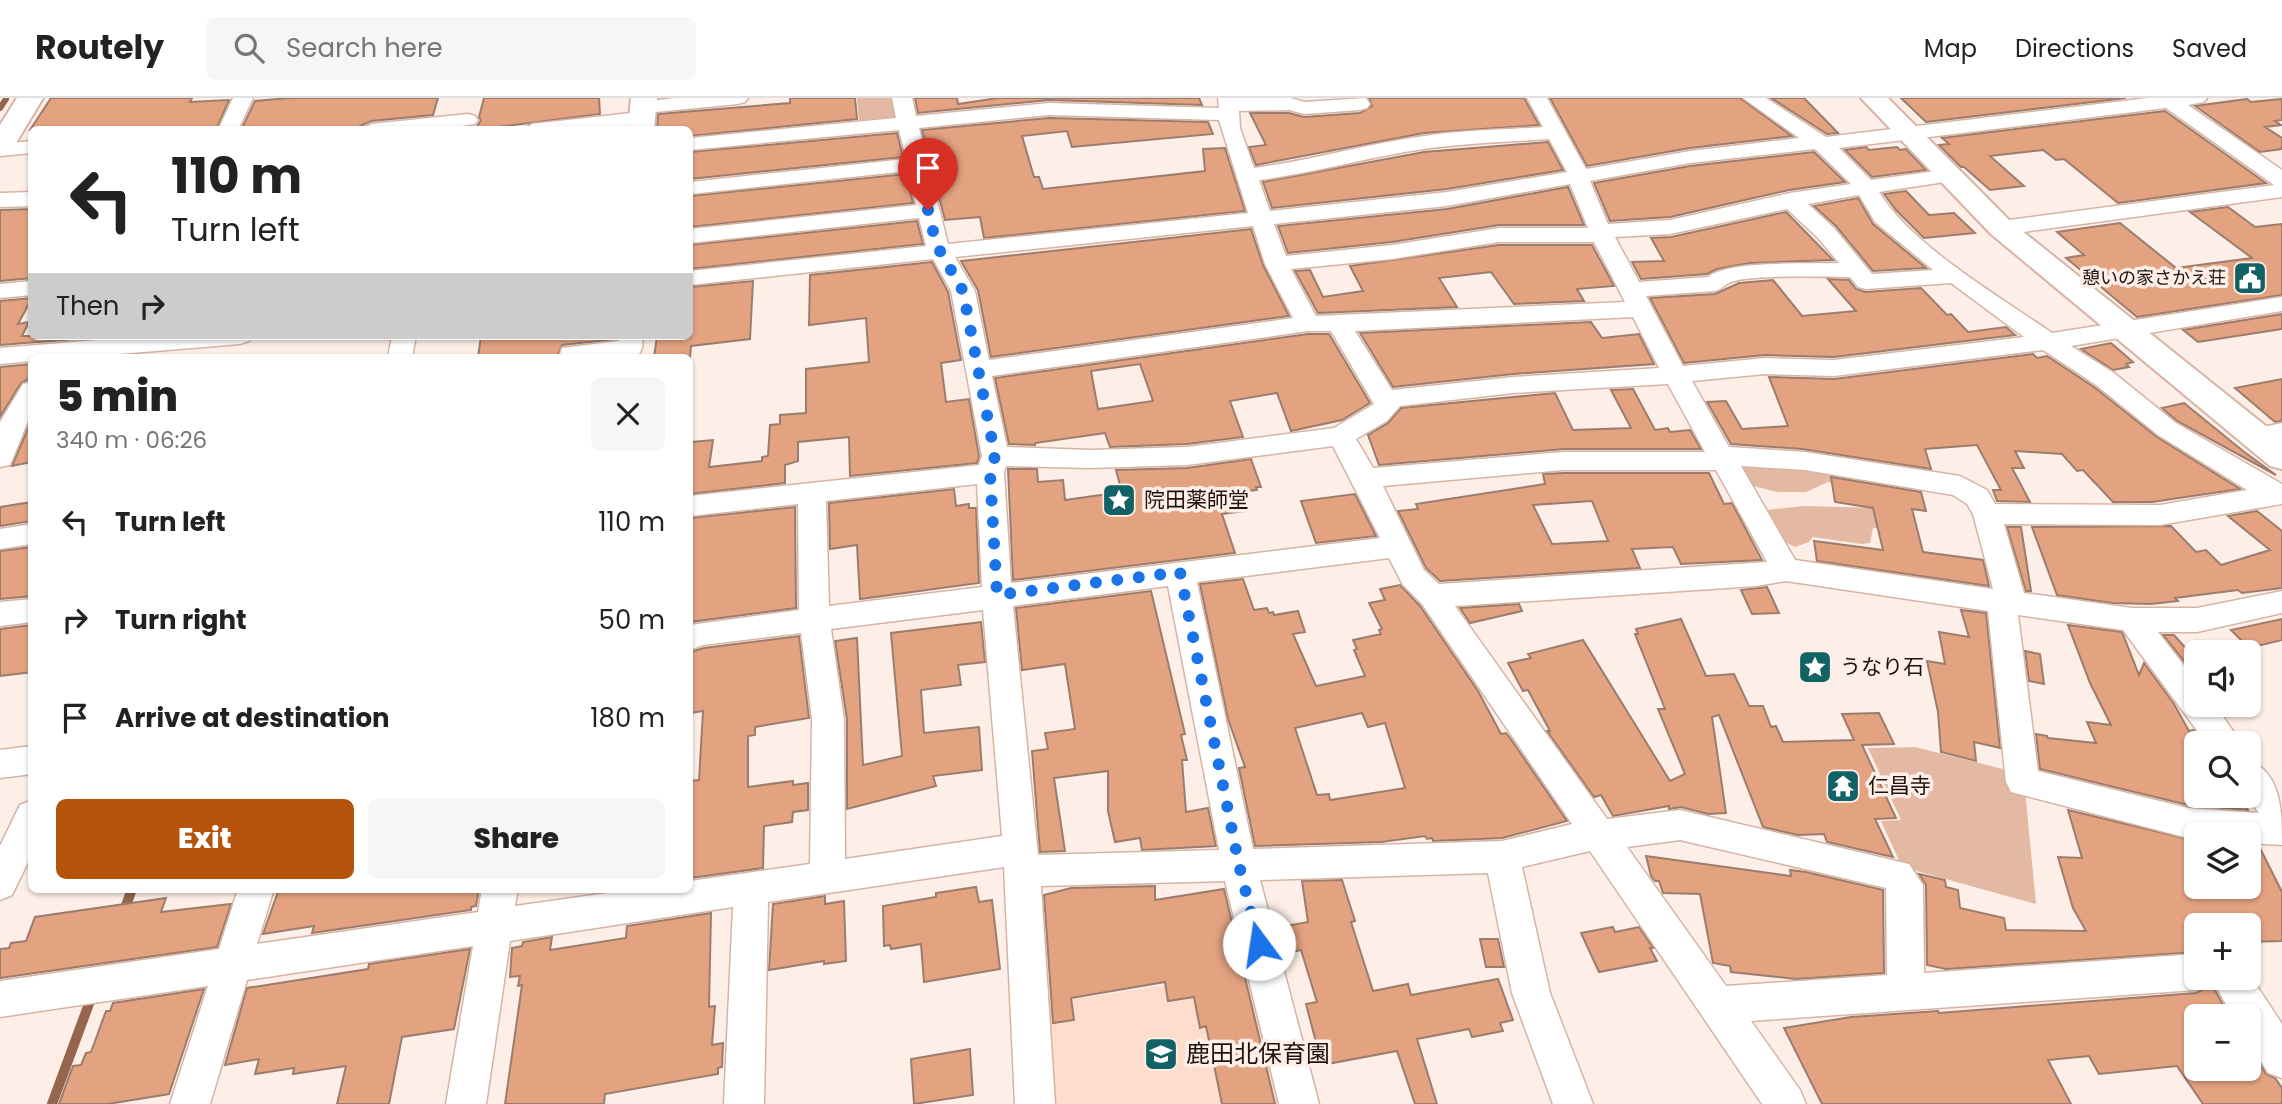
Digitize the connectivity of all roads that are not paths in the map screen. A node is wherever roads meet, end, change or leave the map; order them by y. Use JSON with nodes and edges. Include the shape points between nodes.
{"nodes":[{"id":1,"x":473,"y":98,"type":"edge"},
{"id":2,"x":738,"y":98,"type":"edge"},
{"id":3,"x":902,"y":98,"type":"edge"},
{"id":4,"x":1356,"y":98,"type":"edge"},
{"id":5,"x":1537,"y":98,"type":"edge"},
{"id":6,"x":1752,"y":98,"type":"edge"},
{"id":7,"x":1874,"y":98,"type":"edge"},
{"id":8,"x":2197,"y":98,"type":"edge"},
{"id":9,"x":249,"y":99,"type":"edge"},
{"id":10,"x":2169,"y":101,"type":"junction"},
{"id":11,"x":1051,"y":104,"type":"edge"},
{"id":12,"x":1228,"y":106,"type":"edge"},
{"id":13,"x":16,"y":110,"type":"edge"},
{"id":14,"x":643,"y":113,"type":"edge"},
{"id":15,"x":910,"y":122,"type":"junction"},
{"id":16,"x":466,"y":125,"type":"edge"},
{"id":17,"x":231,"y":126,"type":"edge"},
{"id":18,"x":447,"y":126,"type":"edge"},
{"id":19,"x":558,"y":126,"type":"edge"},
{"id":20,"x":1555,"y":132,"type":"junction"},
{"id":21,"x":1911,"y":133,"type":"junction"},
{"id":22,"x":1821,"y":143,"type":"junction"},
{"id":23,"x":693,"y":144,"type":"edge"},
{"id":24,"x":0,"y":148,"type":"edge"},
{"id":25,"x":28,"y":148,"type":"edge"},
{"id":26,"x":917,"y":164,"type":"junction"},
{"id":27,"x":1246,"y":175,"type":"junction"},
{"id":28,"x":1950,"y":175,"type":"junction"},
{"id":29,"x":1578,"y":177,"type":"junction"},
{"id":30,"x":1866,"y":187,"type":"junction"},
{"id":31,"x":693,"y":188,"type":"edge"},
{"id":32,"x":2278,"y":192,"type":"edge"},
{"id":33,"x":28,"y":199,"type":"edge"},
{"id":34,"x":0,"y":200,"type":"edge"},
{"id":35,"x":1790,"y":200,"type":"junction"},
{"id":36,"x":928,"y":210,"type":"junction"},
{"id":37,"x":1262,"y":220,"type":"junction"},
{"id":38,"x":2001,"y":228,"type":"junction"},
{"id":39,"x":1602,"y":233,"type":"junction"},
{"id":40,"x":693,"y":236,"type":"edge"},
{"id":41,"x":940,"y":252,"type":"junction"},
{"id":42,"x":1277,"y":264,"type":"junction"},
{"id":43,"x":1855,"y":270,"type":"junction"},
{"id":44,"x":1954,"y":276,"type":"junction"},
{"id":45,"x":693,"y":278,"type":"edge"},
{"id":46,"x":28,"y":288,"type":"edge"},
{"id":47,"x":0,"y":291,"type":"edge"},
{"id":48,"x":1636,"y":299,"type":"junction"},
{"id":49,"x":2282,"y":304,"type":"edge"},
{"id":50,"x":1308,"y":323,"type":"junction"},
{"id":51,"x":1339,"y":324,"type":"junction"},
{"id":52,"x":2123,"y":329,"type":"junction"},
{"id":53,"x":179,"y":340,"type":"edge"},
{"id":54,"x":631,"y":340,"type":"edge"},
{"id":55,"x":2047,"y":342,"type":"junction"},
{"id":56,"x":66,"y":348,"type":"edge"},
{"id":57,"x":580,"y":354,"type":"edge"},
{"id":58,"x":0,"y":356,"type":"edge"},
{"id":59,"x":977,"y":370,"type":"junction"},
{"id":60,"x":1674,"y":375,"type":"junction"},
{"id":61,"x":28,"y":396,"type":"edge"},
{"id":62,"x":1385,"y":399,"type":"junction"},
{"id":63,"x":16,"y":415,"type":"edge"},
{"id":64,"x":1341,"y":436,"type":"junction"},
{"id":65,"x":2274,"y":442,"type":"edge"},
{"id":66,"x":0,"y":458,"type":"edge"},
{"id":67,"x":1723,"y":459,"type":"junction"},
{"id":68,"x":993,"y":464,"type":"junction"},
{"id":69,"x":1365,"y":478,"type":"junction"},
{"id":70,"x":812,"y":492,"type":"junction"},
{"id":71,"x":2279,"y":495,"type":"edge"},
{"id":72,"x":693,"y":506,"type":"edge"},
{"id":73,"x":1987,"y":514,"type":"junction"},
{"id":74,"x":28,"y":535,"type":"edge"},
{"id":75,"x":0,"y":539,"type":"edge"},
{"id":76,"x":1399,"y":546,"type":"junction"},
{"id":77,"x":1786,"y":570,"type":"junction"},
{"id":78,"x":1180,"y":572,"type":"junction"},
{"id":79,"x":997,"y":595,"type":"junction"},
{"id":80,"x":1432,"y":596,"type":"junction"},
{"id":81,"x":2282,"y":602,"type":"edge"},
{"id":82,"x":2007,"y":603,"type":"junction"},
{"id":83,"x":28,"y":610,"type":"edge"},
{"id":84,"x":0,"y":614,"type":"edge"},
{"id":85,"x":814,"y":618,"type":"junction"},
{"id":86,"x":2132,"y":620,"type":"junction"},
{"id":87,"x":693,"y":636,"type":"edge"},
{"id":88,"x":2184,"y":688,"type":"edge"},
{"id":89,"x":28,"y":760,"type":"edge"},
{"id":90,"x":0,"y":764,"type":"edge"},
{"id":91,"x":2261,"y":790,"type":"edge"},
{"id":92,"x":2282,"y":818,"type":"edge"},
{"id":93,"x":28,"y":824,"type":"edge"},
{"id":94,"x":2282,"y":830,"type":"edge"},
{"id":95,"x":1600,"y":836,"type":"junction"},
{"id":96,"x":1502,"y":857,"type":"junction"},
{"id":97,"x":1021,"y":860,"type":"junction"},
{"id":98,"x":1239,"y":865,"type":"junction"},
{"id":99,"x":827,"y":877,"type":"junction"},
{"id":100,"x":0,"y":884,"type":"edge"},
{"id":101,"x":751,"y":889,"type":"junction"},
{"id":102,"x":255,"y":893,"type":"edge"},
{"id":103,"x":500,"y":893,"type":"edge"},
{"id":104,"x":672,"y":895,"type":"edge"},
{"id":105,"x":496,"y":926,"type":"junction"},
{"id":106,"x":233,"y":965,"type":"junction"},
{"id":107,"x":2184,"y":973,"type":"edge"},
{"id":108,"x":2238,"y":990,"type":"edge"},
{"id":109,"x":1912,"y":991,"type":"junction"},
{"id":110,"x":0,"y":999,"type":"edge"},
{"id":111,"x":1718,"y":1005,"type":"junction"},
{"id":112,"x":2282,"y":1059,"type":"edge"},
{"id":113,"x":190,"y":1104,"type":"edge"},
{"id":114,"x":466,"y":1104,"type":"edge"},
{"id":115,"x":744,"y":1104,"type":"edge"},
{"id":116,"x":1035,"y":1104,"type":"edge"},
{"id":117,"x":1299,"y":1104,"type":"edge"},
{"id":118,"x":1573,"y":1104,"type":"edge"},
{"id":119,"x":1786,"y":1104,"type":"edge"}],
"edges":[{"from":1,"to":16,"type":"street"},
{"from":2,"to":14,"type":"street"},
{"from":3,"to":15,"type":"street"},
{"from":4,"to":12,"type":"street","via":[[1360,104]]},
{"from":5,"to":20,"type":"street"},
{"from":6,"to":22,"type":"street"},
{"from":7,"to":21,"type":"street"},
{"from":8,"to":10,"type":"street"},
{"from":9,"to":17,"type":"street"},
{"from":10,"to":21,"type":"street"},
{"from":10,"to":32,"type":"street"},
{"from":11,"to":12,"type":"street"},
{"from":11,"to":15,"type":"street"},
{"from":12,"to":27,"type":"street","via":[[1230,128]]},
{"from":13,"to":24,"type":"street"},
{"from":14,"to":19,"type":"street"},
{"from":15,"to":23,"type":"street"},
{"from":15,"to":26,"type":"street"},
{"from":16,"to":18,"type":"street"},
{"from":20,"to":27,"type":"street","via":[[1426,142],[1310,167]]},
{"from":20,"to":29,"type":"street"},
{"from":21,"to":22,"type":"street"},
{"from":21,"to":28,"type":"street"},
{"from":22,"to":29,"type":"street","via":[[1689,157]]},
{"from":22,"to":30,"type":"street"},
{"from":24,"to":25,"type":"street"},
{"from":26,"to":31,"type":"street"},
{"from":26,"to":36,"type":"street"},
{"from":27,"to":37,"type":"street"},
{"from":28,"to":30,"type":"street"},
{"from":28,"to":38,"type":"street"},
{"from":29,"to":37,"type":"street","via":[[1447,199]]},
{"from":29,"to":39,"type":"street"},
{"from":30,"to":35,"type":"street"},
{"from":30,"to":44,"type":"street","via":[[1883,217]]},
{"from":32,"to":38,"type":"street"},
{"from":33,"to":34,"type":"street"},
{"from":35,"to":39,"type":"street","via":[[1670,227]]},
{"from":35,"to":43,"type":"street","via":[[1826,233]]},
{"from":36,"to":40,"type":"street"},
{"from":36,"to":41,"type":"street"},
{"from":37,"to":41,"type":"street"},
{"from":37,"to":42,"type":"street"},
{"from":38,"to":52,"type":"street"},
{"from":39,"to":42,"type":"street","via":[[1499,235],[1392,253]]},
{"from":39,"to":48,"type":"street"},
{"from":41,"to":45,"type":"street"},
{"from":41,"to":59,"type":"street","via":[[963,291]]},
{"from":42,"to":50,"type":"street"},
{"from":43,"to":44,"type":"street","via":[[1866,282]]},
{"from":43,"to":48,"type":"street","via":[[1722,277],[1715,284]]},
{"from":44,"to":55,"type":"street"},
{"from":46,"to":47,"type":"street"},
{"from":48,"to":51,"type":"street"},
{"from":48,"to":60,"type":"street"},
{"from":49,"to":52,"type":"street"},
{"from":50,"to":51,"type":"street"},
{"from":50,"to":59,"type":"street"},
{"from":51,"to":62,"type":"street"},
{"from":52,"to":55,"type":"street"},
{"from":52,"to":65,"type":"street"},
{"from":53,"to":56,"type":"street"},
{"from":54,"to":57,"type":"street","via":[[630,348]]},
{"from":55,"to":60,"type":"street","via":[[1834,368],[1765,366]]},
{"from":55,"to":71,"type":"street","via":[[2115,386],[2167,429]]},
{"from":56,"to":58,"type":"street"},
{"from":59,"to":68,"type":"street"},
{"from":60,"to":62,"type":"street"},
{"from":60,"to":67,"type":"street"},
{"from":61,"to":63,"type":"street"},
{"from":62,"to":64,"type":"street","via":[[1388,405],[1382,415]]},
{"from":63,"to":66,"type":"street"},
{"from":64,"to":68,"type":"street","via":[[1187,456]]},
{"from":64,"to":69,"type":"street"},
{"from":67,"to":69,"type":"street","via":[[1564,461]]},
{"from":67,"to":73,"type":"street","via":[[1805,461],[1959,486],[1977,497]]},
{"from":67,"to":77,"type":"street"},
{"from":68,"to":70,"type":"street"},
{"from":68,"to":79,"type":"street"},
{"from":69,"to":76,"type":"street"},
{"from":70,"to":72,"type":"street"},
{"from":70,"to":85,"type":"street"},
{"from":71,"to":73,"type":"street","via":[[2160,515]]},
{"from":73,"to":82,"type":"street"},
{"from":74,"to":75,"type":"street"},
{"from":76,"to":78,"type":"street"},
{"from":76,"to":80,"type":"street","via":[[1413,577]]},
{"from":77,"to":80,"type":"street"},
{"from":77,"to":82,"type":"street"},
{"from":78,"to":79,"type":"street"},
{"from":78,"to":98,"type":"street"},
{"from":79,"to":85,"type":"street"},
{"from":79,"to":97,"type":"street"},
{"from":80,"to":95,"type":"street"},
{"from":81,"to":86,"type":"street","via":[[2197,620]]},
{"from":82,"to":86,"type":"street"},
{"from":82,"to":94,"type":"street","via":[[2023,782],[2188,823]]},
{"from":83,"to":84,"type":"street"},
{"from":85,"to":87,"type":"street"},
{"from":85,"to":99,"type":"street","via":[[828,719]]},
{"from":86,"to":88,"type":"street"},
{"from":89,"to":90,"type":"street"},
{"from":91,"to":92,"type":"street"},
{"from":93,"to":100,"type":"street"},
{"from":95,"to":96,"type":"street"},
{"from":95,"to":109,"type":"street","via":[[1680,825],[1897,875],[1905,885],[1906,978]]},
{"from":95,"to":111,"type":"street"},
{"from":96,"to":98,"type":"street"},
{"from":96,"to":118,"type":"street","via":[[1531,993]]},
{"from":97,"to":98,"type":"street"},
{"from":97,"to":99,"type":"street"},
{"from":97,"to":116,"type":"street"},
{"from":98,"to":117,"type":"street"},
{"from":99,"to":101,"type":"street"},
{"from":101,"to":104,"type":"street"},
{"from":101,"to":115,"type":"street"},
{"from":102,"to":106,"type":"street"},
{"from":103,"to":105,"type":"street"},
{"from":104,"to":105,"type":"street"},
{"from":105,"to":106,"type":"street"},
{"from":105,"to":114,"type":"street"},
{"from":106,"to":110,"type":"street"},
{"from":106,"to":113,"type":"street"},
{"from":107,"to":109,"type":"street"},
{"from":108,"to":112,"type":"street"},
{"from":109,"to":111,"type":"street"},
{"from":111,"to":119,"type":"street"}]}
